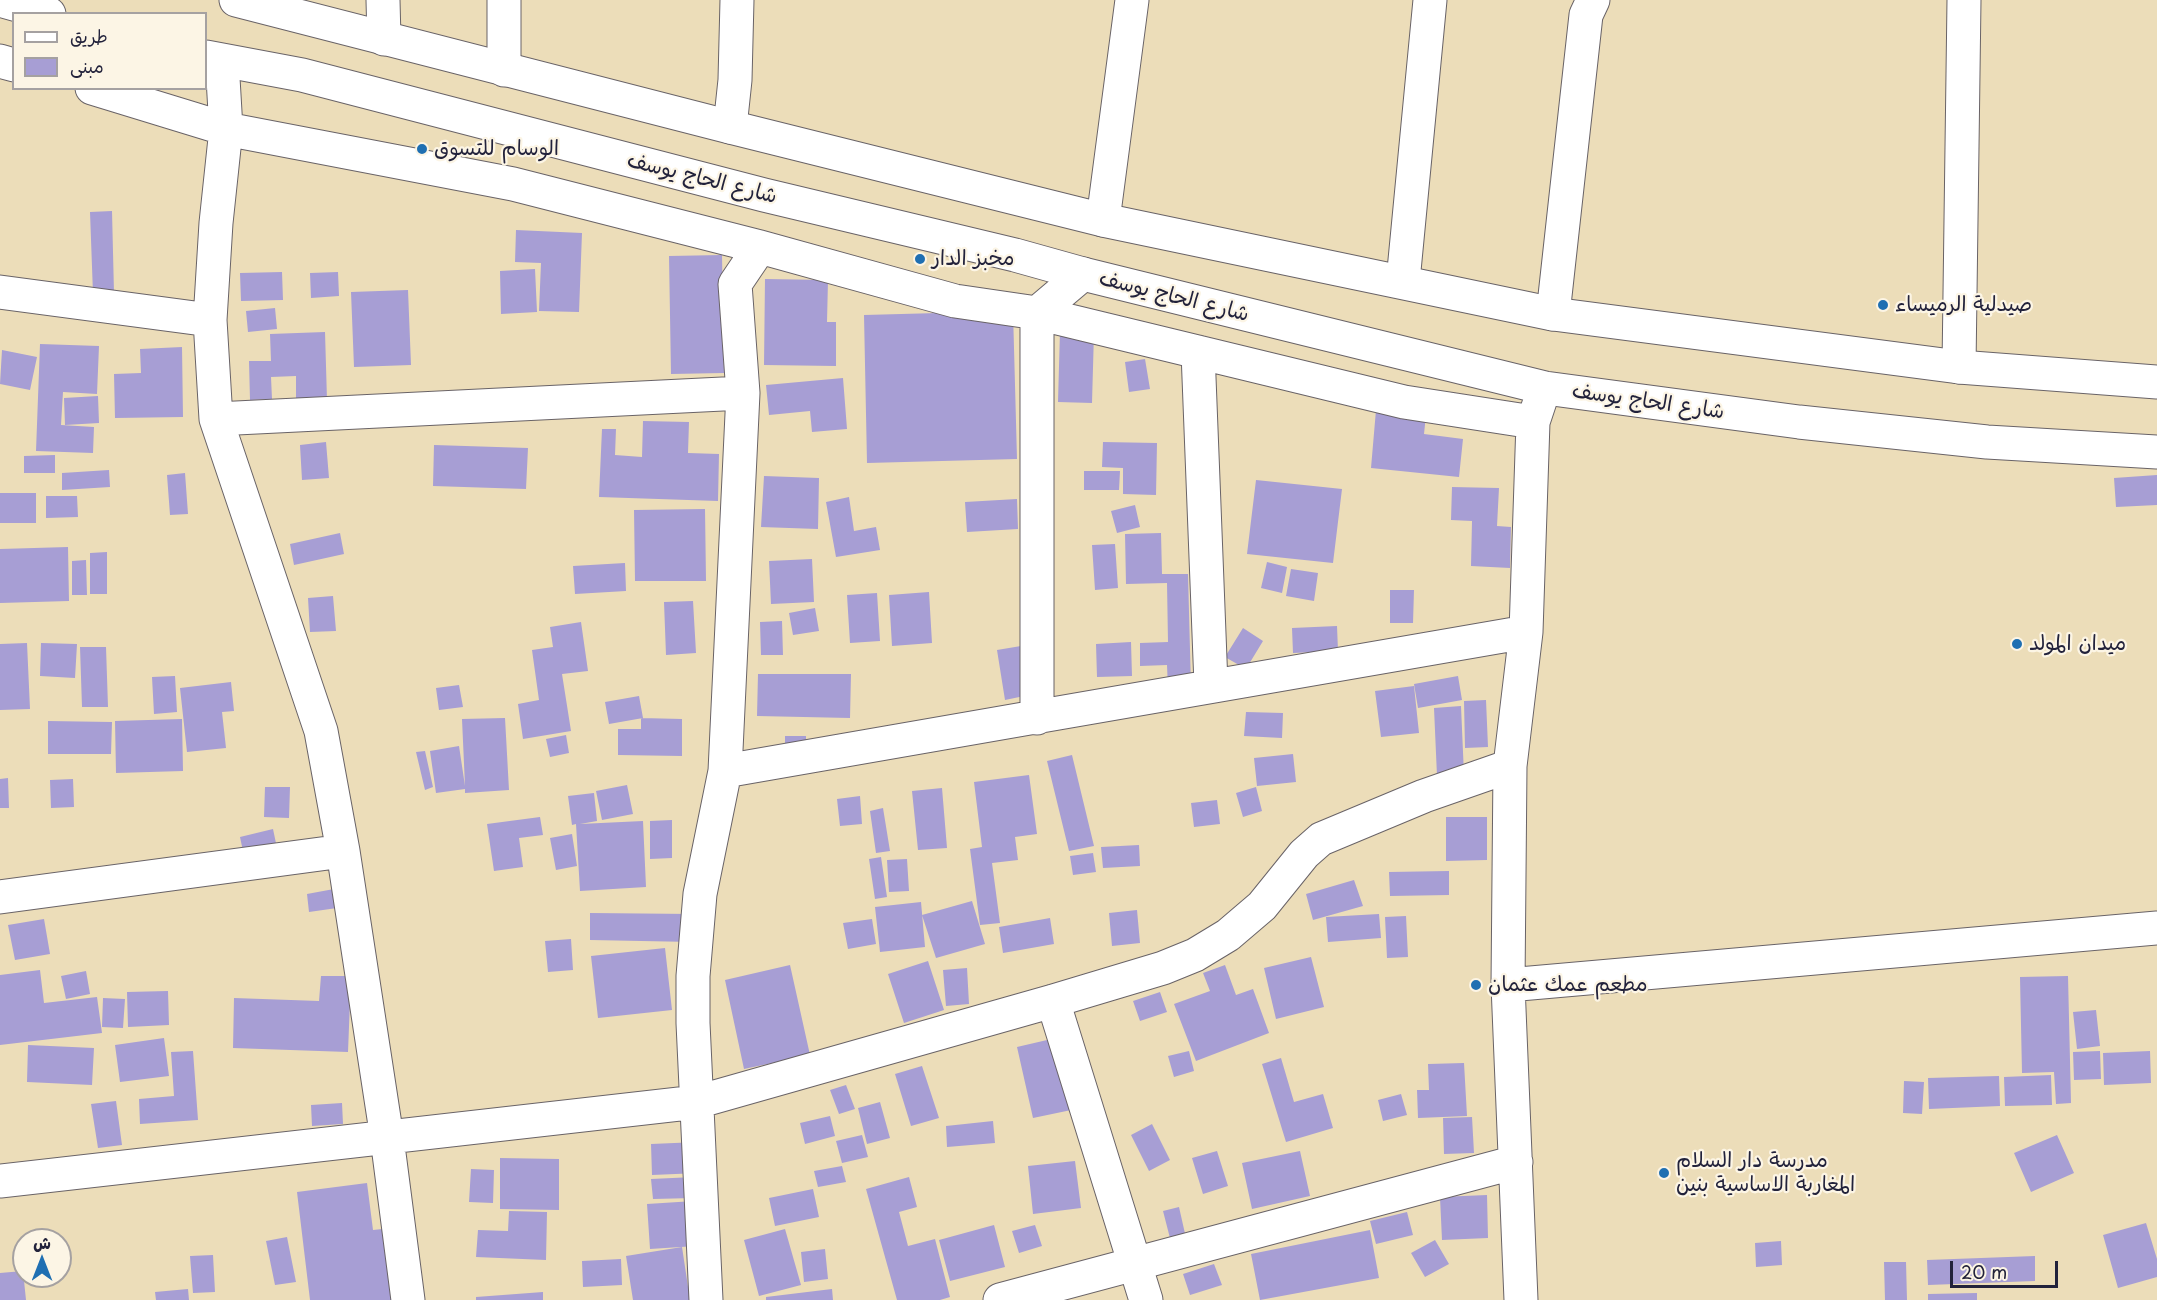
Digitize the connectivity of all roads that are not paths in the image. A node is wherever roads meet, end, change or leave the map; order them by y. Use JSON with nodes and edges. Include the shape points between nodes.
{"nodes":[{"id":1,"x":0,"y":0,"type":"edge"},
{"id":2,"x":236,"y":0,"type":"edge"},
{"id":3,"x":383,"y":0,"type":"edge"},
{"id":4,"x":504,"y":0,"type":"edge"},
{"id":5,"x":737,"y":0,"type":"edge"},
{"id":6,"x":1132,"y":0,"type":"edge"},
{"id":7,"x":1430,"y":0,"type":"edge"},
{"id":8,"x":1593,"y":0,"type":"edge"},
{"id":9,"x":1964,"y":0,"type":"edge"},
{"id":10,"x":42,"y":12,"type":"edge"},
{"id":11,"x":384,"y":39,"type":"junction"},
{"id":12,"x":214,"y":59,"type":"edge"},
{"id":13,"x":504,"y":70,"type":"junction"},
{"id":14,"x":99,"y":90,"type":"edge"},
{"id":15,"x":730,"y":127,"type":"junction"},
{"id":16,"x":226,"y":129,"type":"junction"},
{"id":17,"x":1103,"y":220,"type":"junction"},
{"id":18,"x":759,"y":247,"type":"junction"},
{"id":19,"x":1083,"y":274,"type":"junction"},
{"id":20,"x":1403,"y":281,"type":"junction"},
{"id":21,"x":0,"y":292,"type":"edge"},
{"id":22,"x":1037,"y":313,"type":"junction"},
{"id":23,"x":1553,"y":314,"type":"junction"},
{"id":24,"x":210,"y":320,"type":"junction"},
{"id":25,"x":1198,"y":352,"type":"junction"},
{"id":26,"x":1959,"y":367,"type":"junction"},
{"id":27,"x":2157,"y":382,"type":"edge"},
{"id":28,"x":1545,"y":388,"type":"junction"},
{"id":29,"x":743,"y":393,"type":"junction"},
{"id":30,"x":216,"y":419,"type":"junction"},
{"id":31,"x":1533,"y":422,"type":"junction"},
{"id":32,"x":2157,"y":452,"type":"edge"},
{"id":33,"x":1527,"y":632,"type":"junction"},
{"id":34,"x":1211,"y":685,"type":"junction"},
{"id":35,"x":1037,"y":718,"type":"junction"},
{"id":36,"x":1510,"y":766,"type":"junction"},
{"id":37,"x":725,"y":771,"type":"junction"},
{"id":38,"x":343,"y":851,"type":"junction"},
{"id":39,"x":0,"y":897,"type":"edge"},
{"id":40,"x":2157,"y":928,"type":"edge"},
{"id":41,"x":1508,"y":985,"type":"junction"},
{"id":42,"x":1053,"y":1001,"type":"junction"},
{"id":43,"x":697,"y":1102,"type":"junction"},
{"id":44,"x":387,"y":1138,"type":"junction"},
{"id":45,"x":1516,"y":1162,"type":"junction"},
{"id":46,"x":0,"y":1181,"type":"edge"},
{"id":47,"x":1136,"y":1264,"type":"junction"},
{"id":48,"x":408,"y":1300,"type":"edge"},
{"id":49,"x":706,"y":1300,"type":"edge"},
{"id":50,"x":1000,"y":1300,"type":"edge"},
{"id":51,"x":1146,"y":1300,"type":"edge"},
{"id":52,"x":1521,"y":1300,"type":"edge"}],
"edges":[{"from":1,"to":10,"type":"street"},
{"from":2,"to":11,"type":"street"},
{"from":3,"to":11,"type":"street"},
{"from":4,"to":13,"type":"street"},
{"from":5,"to":15,"type":"street"},
{"from":6,"to":17,"type":"street"},
{"from":7,"to":20,"type":"street"},
{"from":8,"to":23,"type":"street","via":[[1586,15]]},
{"from":9,"to":26,"type":"street"},
{"from":11,"to":13,"type":"street"},
{"from":12,"to":16,"type":"street"},
{"from":12,"to":19,"type":"street","name":"شارع الحاج يوسف","via":[[303,75]]},
{"from":13,"to":15,"type":"street"},
{"from":14,"to":16,"type":"street"},
{"from":15,"to":17,"type":"street"},
{"from":16,"to":18,"type":"street","via":[[513,184]]},
{"from":16,"to":24,"type":"street"},
{"from":17,"to":20,"type":"street"},
{"from":18,"to":22,"type":"street","via":[[956,301]]},
{"from":18,"to":29,"type":"street","via":[[735,284]]},
{"from":19,"to":22,"type":"street"},
{"from":19,"to":28,"type":"street","name":"شارع الحاج يوسف"},
{"from":20,"to":23,"type":"street"},
{"from":21,"to":24,"type":"street"},
{"from":22,"to":25,"type":"street"},
{"from":22,"to":35,"type":"street"},
{"from":23,"to":26,"type":"street"},
{"from":24,"to":30,"type":"street"},
{"from":25,"to":31,"type":"street","via":[[1404,402]]},
{"from":25,"to":34,"type":"street"},
{"from":26,"to":27,"type":"street"},
{"from":28,"to":31,"type":"street"},
{"from":28,"to":32,"type":"street","name":"شارع الحاج يوسف","via":[[1987,442]]},
{"from":29,"to":30,"type":"street"},
{"from":29,"to":37,"type":"street"},
{"from":30,"to":38,"type":"street","via":[[321,731]]},
{"from":31,"to":33,"type":"street"},
{"from":33,"to":34,"type":"street"},
{"from":33,"to":36,"type":"street"},
{"from":34,"to":35,"type":"street"},
{"from":35,"to":37,"type":"street"},
{"from":36,"to":41,"type":"street"},
{"from":36,"to":42,"type":"street","via":[[1424,796],[1321,839],[1304,854],[1263,906],[1228,935],[1195,955]]},
{"from":37,"to":43,"type":"street","via":[[700,894],[693,976]]},
{"from":38,"to":39,"type":"street"},
{"from":38,"to":44,"type":"street"},
{"from":40,"to":41,"type":"street"},
{"from":41,"to":45,"type":"street"},
{"from":42,"to":43,"type":"street"},
{"from":42,"to":47,"type":"street"},
{"from":43,"to":44,"type":"street"},
{"from":43,"to":49,"type":"street"},
{"from":44,"to":46,"type":"street"},
{"from":44,"to":48,"type":"street"},
{"from":45,"to":47,"type":"street"},
{"from":45,"to":52,"type":"street"},
{"from":47,"to":50,"type":"street"},
{"from":47,"to":51,"type":"street"}]}
